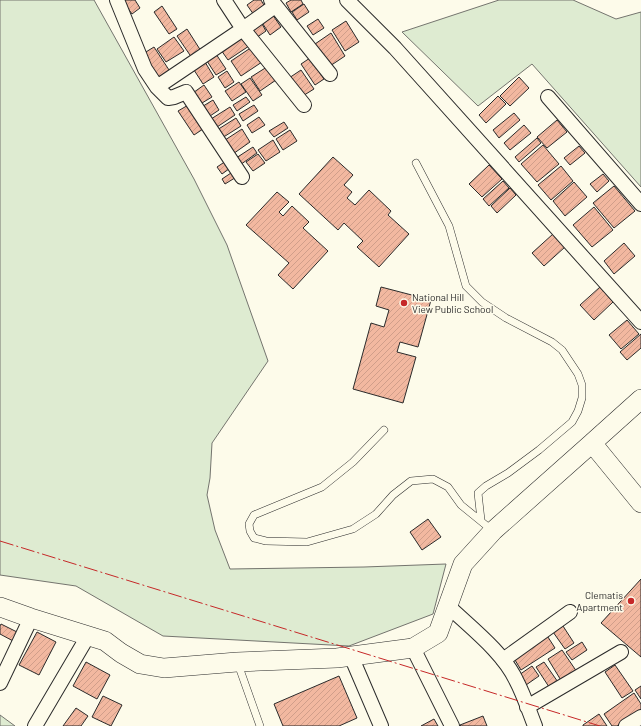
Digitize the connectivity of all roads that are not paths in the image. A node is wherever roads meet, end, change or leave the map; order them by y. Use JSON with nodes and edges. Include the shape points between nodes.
{"nodes":[{"id":1,"x":116,"y":0,"type":"edge"},
{"id":2,"x":224,"y":0,"type":"edge"},
{"id":3,"x":347,"y":0,"type":"edge"},
{"id":4,"x":273,"y":3,"type":"edge"},
{"id":5,"x":243,"y":29,"type":"junction"},
{"id":6,"x":330,"y":74,"type":"dead end"},
{"id":7,"x":157,"y":87,"type":"junction"},
{"id":8,"x":548,"y":97,"type":"dead end"},
{"id":9,"x":304,"y":105,"type":"dead end"},
{"id":10,"x":416,"y":163,"type":"dead end"},
{"id":11,"x":242,"y":177,"type":"dead end"},
{"id":12,"x":641,"y":204,"type":"edge"},
{"id":13,"x":641,"y":322,"type":"edge"},
{"id":14,"x":641,"y":399,"type":"edge"},
{"id":15,"x":384,"y":430,"type":"dead end"},
{"id":16,"x":592,"y":443,"type":"junction"},
{"id":17,"x":641,"y":503,"type":"edge"},
{"id":18,"x":487,"y":526,"type":"junction"},
{"id":19,"x":447,"y":605,"type":"junction"},
{"id":20,"x":0,"y":607,"type":"edge"},
{"id":21,"x":570,"y":612,"type":"dead end"},
{"id":22,"x":30,"y":618,"type":"junction"},
{"id":23,"x":88,"y":636,"type":"junction"},
{"id":24,"x":414,"y":648,"type":"junction"},
{"id":25,"x":621,"y":652,"type":"dead end"},
{"id":26,"x":351,"y":656,"type":"junction"},
{"id":27,"x":503,"y":660,"type":"junction"},
{"id":28,"x":237,"y":662,"type":"junction"},
{"id":29,"x":0,"y":683,"type":"edge"},
{"id":30,"x":527,"y":706,"type":"junction"},
{"id":31,"x":641,"y":717,"type":"edge"},
{"id":32,"x":35,"y":726,"type":"edge"},
{"id":33,"x":260,"y":726,"type":"edge"},
{"id":34,"x":381,"y":726,"type":"edge"},
{"id":35,"x":452,"y":726,"type":"edge"},
{"id":36,"x":535,"y":726,"type":"edge"},
{"id":37,"x":626,"y":726,"type":"edge"}],
"edges":[{"from":1,"to":7,"type":"street","via":[[145,69]]},
{"from":2,"to":5,"type":"street"},
{"from":3,"to":13,"type":"street","via":[[395,48]]},
{"from":4,"to":5,"type":"street"},
{"from":4,"to":6,"type":"street"},
{"from":5,"to":7,"type":"street"},
{"from":5,"to":9,"type":"street"},
{"from":7,"to":11,"type":"street","via":[[168,98],[186,92]]},
{"from":8,"to":12,"type":"street"},
{"from":10,"to":18,"type":"lane","via":[[449,226],[466,286],[482,302],[506,318],[562,350],[582,385],[582,398],[572,422],[540,450],[478,494]]},
{"from":14,"to":16,"type":"street"},
{"from":15,"to":18,"type":"lane","via":[[354,462],[322,486],[254,515],[249,524],[254,538],[266,541],[307,542],[353,529],[376,514],[393,495],[411,481],[433,479],[448,487],[461,505]]},
{"from":16,"to":17,"type":"street"},
{"from":16,"to":18,"type":"street"},
{"from":18,"to":19,"type":"street","via":[[463,564]]},
{"from":19,"to":24,"type":"street","via":[[438,633]]},
{"from":19,"to":27,"type":"street"},
{"from":20,"to":22,"type":"street"},
{"from":21,"to":27,"type":"street"},
{"from":22,"to":23,"type":"street"},
{"from":22,"to":29,"type":"street"},
{"from":23,"to":28,"type":"street","via":[[105,641],[140,664],[164,668]]},
{"from":23,"to":32,"type":"street"},
{"from":24,"to":26,"type":"street"},
{"from":24,"to":35,"type":"street"},
{"from":25,"to":30,"type":"street"},
{"from":26,"to":28,"type":"street"},
{"from":26,"to":34,"type":"street"},
{"from":27,"to":30,"type":"street","via":[[516,680]]},
{"from":28,"to":33,"type":"lane"},
{"from":30,"to":36,"type":"street"},
{"from":31,"to":37,"type":"street"}]}
